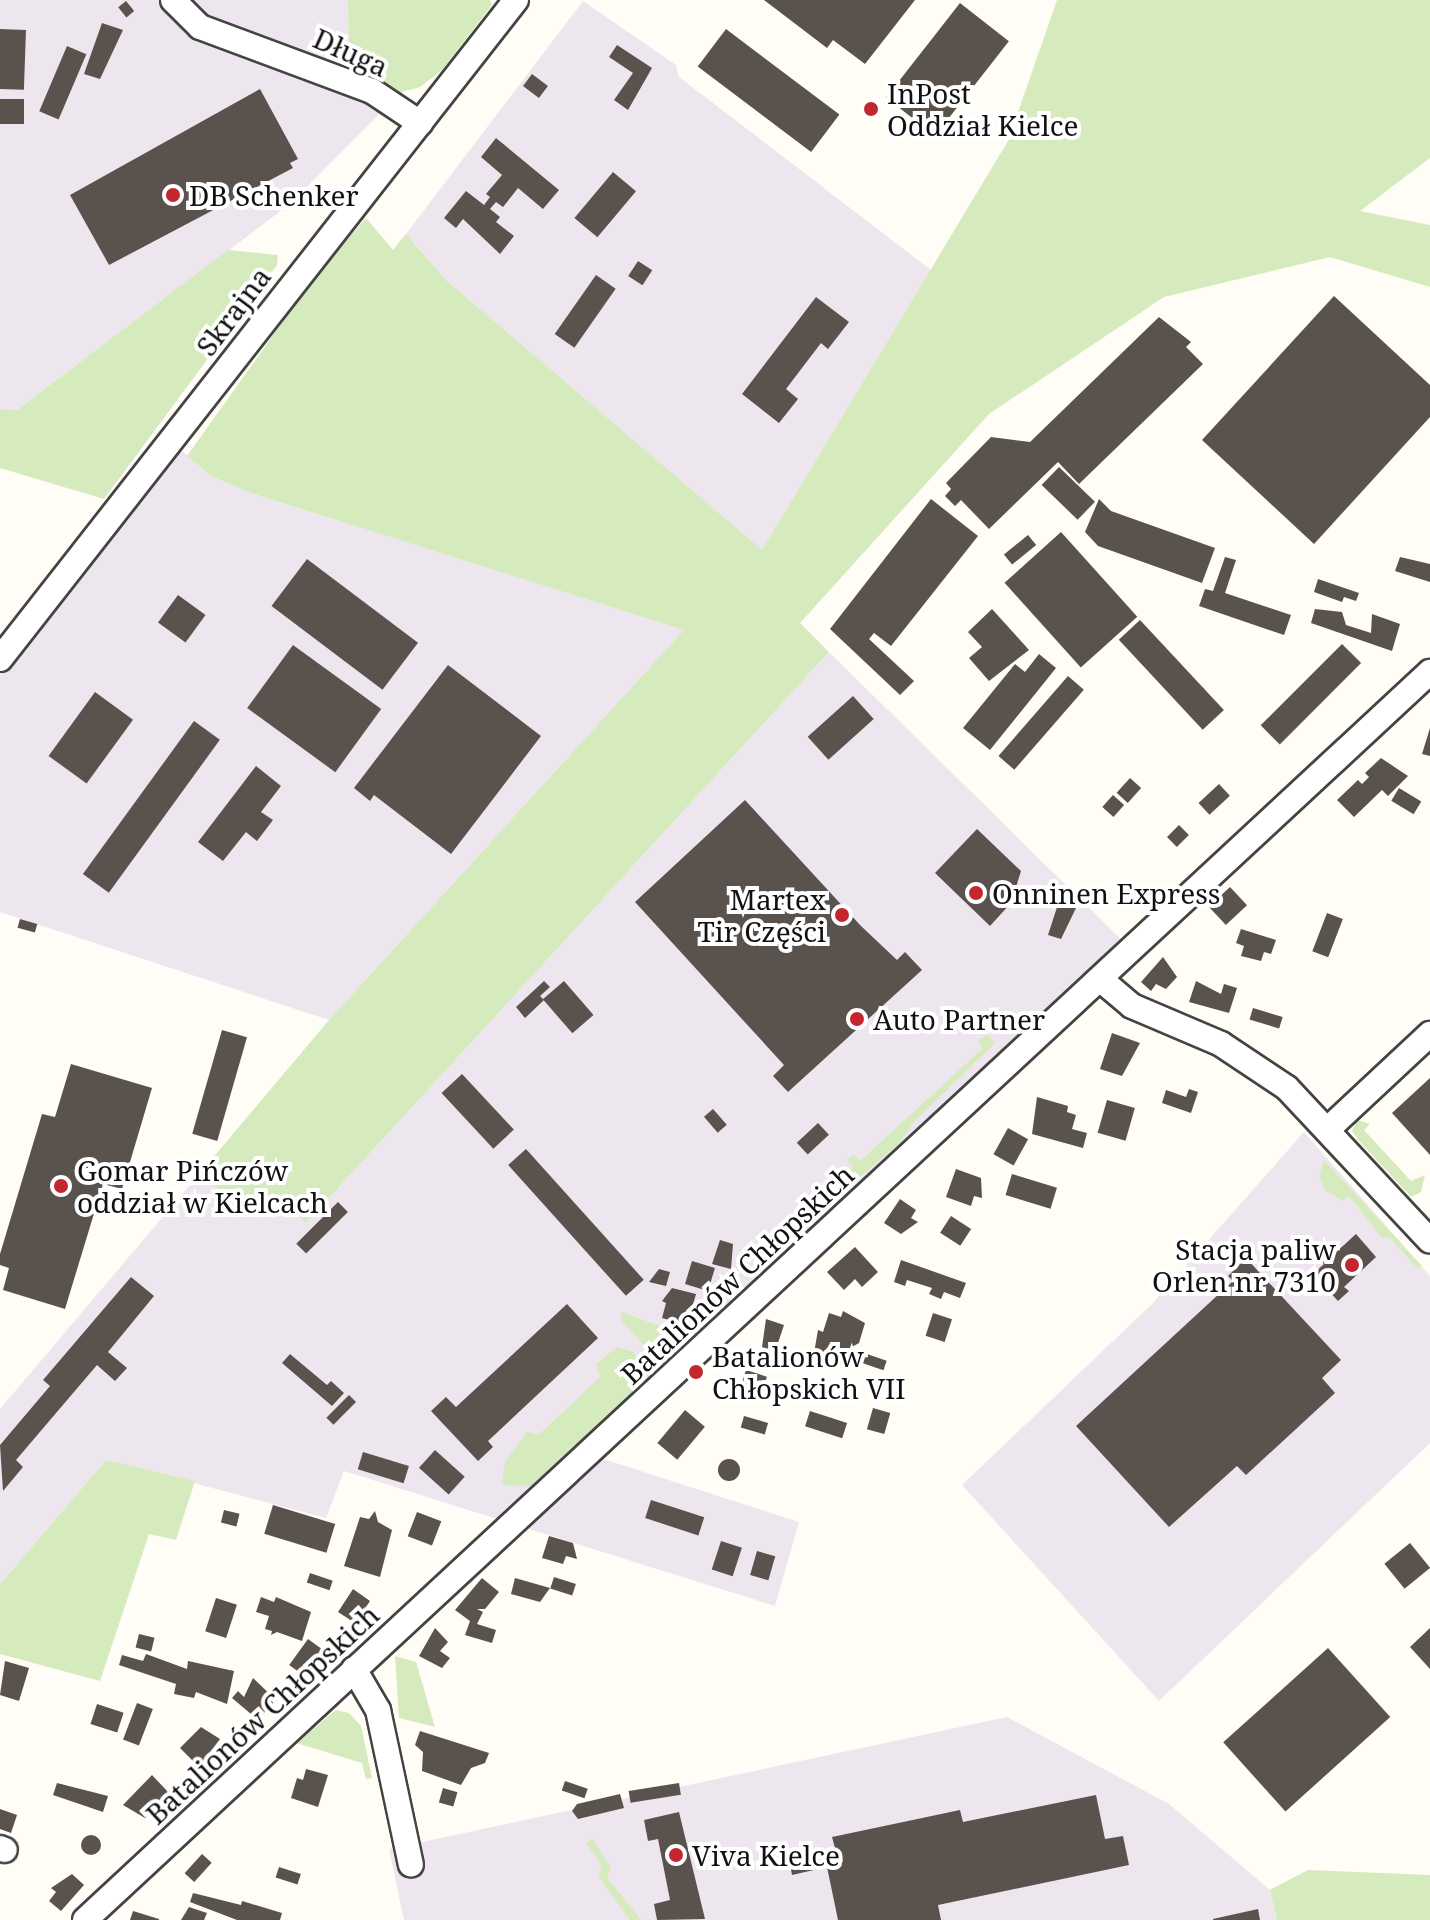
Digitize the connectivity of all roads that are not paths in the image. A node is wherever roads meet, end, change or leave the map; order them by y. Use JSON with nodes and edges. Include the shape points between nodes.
{"nodes":[{"id":1,"x":173,"y":0,"type":"edge"},
{"id":2,"x":516,"y":0,"type":"edge"},
{"id":3,"x":420,"y":123,"type":"junction"},
{"id":4,"x":0,"y":659,"type":"edge"},
{"id":5,"x":1430,"y":672,"type":"edge"},
{"id":6,"x":1100,"y":979,"type":"junction"},
{"id":7,"x":1430,"y":1034,"type":"edge"},
{"id":8,"x":1327,"y":1130,"type":"junction"},
{"id":9,"x":1430,"y":1241,"type":"edge"},
{"id":10,"x":354,"y":1669,"type":"junction"},
{"id":11,"x":411,"y":1865,"type":"dead end"},
{"id":12,"x":85,"y":1920,"type":"edge"}],
"edges":[{"from":1,"to":3,"type":"street","name":"Długa","via":[[200,27],[372,91]]},
{"from":2,"to":3,"type":"street","name":"Skrajna"},
{"from":3,"to":4,"type":"street","name":"Skrajna"},
{"from":5,"to":6,"type":"street","name":"Batalionów Chłopskich"},
{"from":6,"to":8,"type":"street","via":[[1132,1006],[1221,1044],[1260,1068]]},
{"from":6,"to":10,"type":"street","name":"Batalionów Chłopskich"},
{"from":7,"to":8,"type":"street"},
{"from":8,"to":9,"type":"street"},
{"from":10,"to":11,"type":"street","via":[[378,1710]]},
{"from":10,"to":12,"type":"street","name":"Batalionów Chłopskich"}]}
